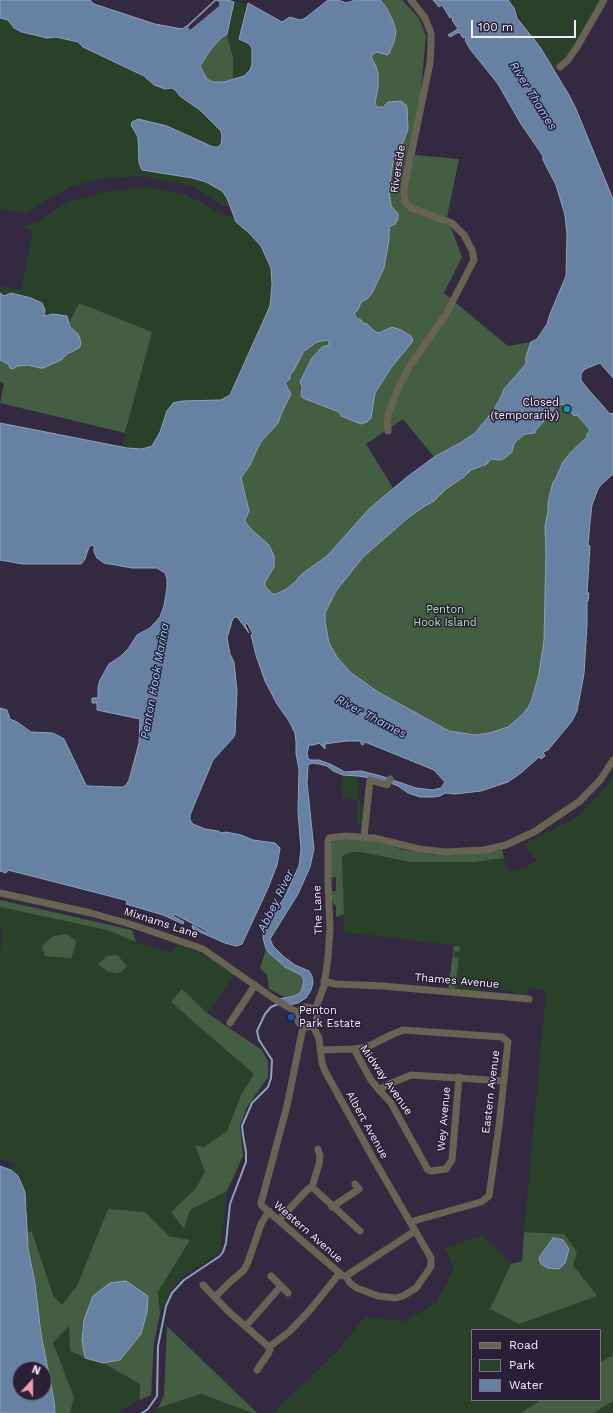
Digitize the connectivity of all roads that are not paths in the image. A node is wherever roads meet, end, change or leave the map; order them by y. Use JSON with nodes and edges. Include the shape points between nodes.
{"nodes":[{"id":1,"x":411,"y":0,"type":"edge"},
{"id":2,"x":604,"y":0,"type":"edge"},
{"id":3,"x":560,"y":67,"type":"dead end"},
{"id":4,"x":388,"y":431,"type":"dead end"},
{"id":5,"x":613,"y":760,"type":"edge"},
{"id":6,"x":390,"y":781,"type":"dead end"},
{"id":7,"x":364,"y":837,"type":"junction"},
{"id":8,"x":0,"y":893,"type":"edge"},
{"id":9,"x":324,"y":981,"type":"junction"},
{"id":10,"x":255,"y":985,"type":"junction"},
{"id":11,"x":529,"y":999,"type":"dead end"},
{"id":12,"x":315,"y":1010,"type":"junction"},
{"id":13,"x":298,"y":1013,"type":"junction"},
{"id":14,"x":230,"y":1022,"type":"dead end"},
{"id":15,"x":313,"y":1026,"type":"junction"},
{"id":16,"x":303,"y":1027,"type":"junction"},
{"id":17,"x":354,"y":1049,"type":"junction"},
{"id":18,"x":320,"y":1050,"type":"junction"},
{"id":19,"x":459,"y":1077,"type":"junction"},
{"id":20,"x":504,"y":1081,"type":"junction"},
{"id":21,"x":379,"y":1090,"type":"junction"},
{"id":22,"x":318,"y":1149,"type":"dead end"},
{"id":23,"x":431,"y":1171,"type":"joint"},
{"id":24,"x":355,"y":1184,"type":"dead end"},
{"id":25,"x":312,"y":1188,"type":"junction"},
{"id":26,"x":332,"y":1207,"type":"junction"},
{"id":27,"x":269,"y":1211,"type":"junction"},
{"id":28,"x":279,"y":1220,"type":"junction"},
{"id":29,"x":410,"y":1222,"type":"junction"},
{"id":30,"x":360,"y":1231,"type":"dead end"},
{"id":31,"x":415,"y":1231,"type":"junction"},
{"id":32,"x":343,"y":1275,"type":"junction"},
{"id":33,"x":271,"y":1276,"type":"dead end"},
{"id":34,"x":203,"y":1285,"type":"dead end"},
{"id":35,"x":281,"y":1286,"type":"junction"},
{"id":36,"x":288,"y":1293,"type":"dead end"},
{"id":37,"x":215,"y":1297,"type":"junction"},
{"id":38,"x":246,"y":1326,"type":"junction"},
{"id":39,"x":269,"y":1347,"type":"junction"},
{"id":40,"x":257,"y":1370,"type":"dead end"}],
"edges":[{"from":1,"to":4,"type":"street","name":"Riverside","via":[[425,18],[431,33],[431,46],[430,63],[404,192],[405,202],[411,208],[452,223],[464,235],[474,260],[445,315],[400,384],[388,412]]},
{"from":2,"to":3,"type":"street","via":[[577,47]]},
{"from":5,"to":7,"type":"street","via":[[601,779],[580,801],[534,832],[506,845],[473,851],[434,851]]},
{"from":6,"to":7,"type":"street","via":[[385,785],[370,780]]},
{"from":7,"to":9,"type":"street","name":"The Lane","via":[[329,838],[330,934]]},
{"from":8,"to":10,"type":"street","name":"Mixnams Lane","via":[[133,924],[170,937],[203,949]]},
{"from":9,"to":11,"type":"street","name":"Thames Avenue"},
{"from":9,"to":12,"type":"street","name":"The Lane"},
{"from":10,"to":13,"type":"street","name":"Mixnams Lane"},
{"from":10,"to":14,"type":"street"},
{"from":12,"to":13,"type":"street","via":[[307,1007]]},
{"from":12,"to":15,"type":"street","via":[[318,1017]]},
{"from":13,"to":16,"type":"street","via":[[298,1021]]},
{"from":15,"to":16,"type":"street"},
{"from":15,"to":18,"type":"street","name":"Albert Avenue"},
{"from":16,"to":27,"type":"street","name":"Western Avenue","via":[[286,1113],[261,1203]]},
{"from":17,"to":18,"type":"street","name":"Midway Avenue"},
{"from":17,"to":20,"type":"street","name":"Eastern Avenue","via":[[367,1047],[404,1030],[502,1037],[508,1042]]},
{"from":17,"to":21,"type":"street","name":"Midway Avenue"},
{"from":18,"to":29,"type":"street","name":"Albert Avenue","via":[[325,1071]]},
{"from":19,"to":20,"type":"street"},
{"from":19,"to":21,"type":"street","via":[[411,1075],[387,1084]]},
{"from":19,"to":23,"type":"street","name":"Wey Avenue","via":[[452,1160],[446,1169]]},
{"from":20,"to":29,"type":"street","name":"Eastern Avenue","via":[[489,1196],[481,1202]]},
{"from":21,"to":23,"type":"street","name":"Midway Avenue","via":[[392,1103],[428,1170]]},
{"from":22,"to":25,"type":"street","via":[[319,1164]]},
{"from":24,"to":26,"type":"street","via":[[359,1190]]},
{"from":25,"to":26,"type":"street"},
{"from":25,"to":28,"type":"street","via":[[308,1189]]},
{"from":26,"to":30,"type":"street"},
{"from":27,"to":28,"type":"street","name":"Western Avenue"},
{"from":27,"to":37,"type":"street","via":[[261,1224],[244,1270]]},
{"from":28,"to":32,"type":"street","name":"Western Avenue"},
{"from":29,"to":31,"type":"street","name":"Albert Avenue"},
{"from":31,"to":32,"type":"street","name":"Western Avenue"},
{"from":31,"to":32,"type":"street","name":"Albert Avenue","via":[[429,1252],[431,1266],[416,1288],[409,1293],[396,1298],[378,1296],[357,1288]]},
{"from":32,"to":39,"type":"street","via":[[290,1331]]},
{"from":33,"to":35,"type":"street"},
{"from":34,"to":37,"type":"street"},
{"from":35,"to":36,"type":"street"},
{"from":35,"to":38,"type":"street"},
{"from":37,"to":38,"type":"street"},
{"from":38,"to":39,"type":"street"},
{"from":39,"to":40,"type":"street","via":[[268,1354]]}]}
